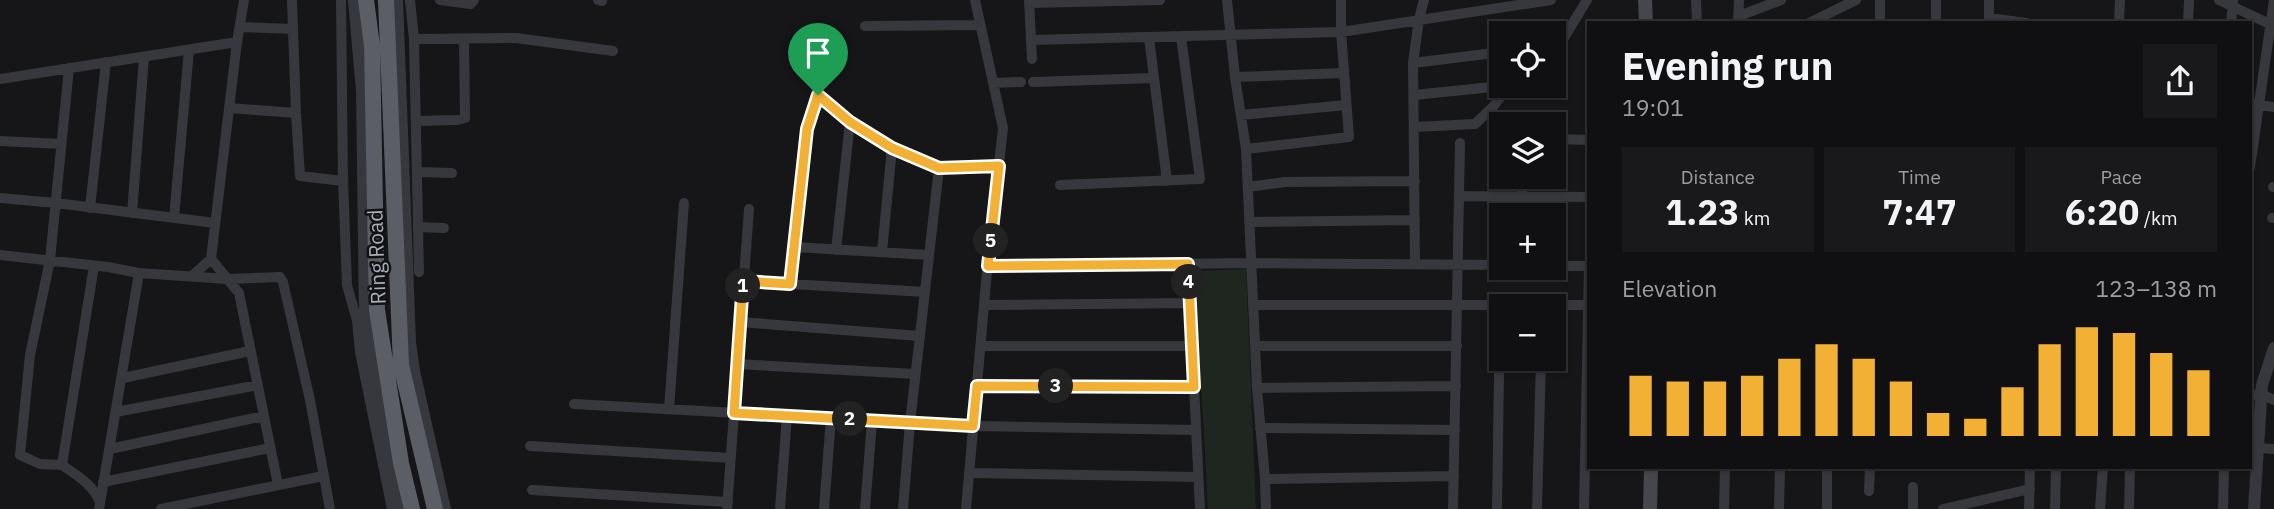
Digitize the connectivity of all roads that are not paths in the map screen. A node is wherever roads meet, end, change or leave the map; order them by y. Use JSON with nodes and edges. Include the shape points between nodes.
{"nodes":[{"id":1,"x":244,"y":0,"type":"edge"},
{"id":2,"x":292,"y":0,"type":"edge"},
{"id":3,"x":341,"y":0,"type":"edge"},
{"id":4,"x":354,"y":0,"type":"edge"},
{"id":5,"x":366,"y":0,"type":"edge"},
{"id":6,"x":386,"y":0,"type":"edge"},
{"id":7,"x":397,"y":0,"type":"edge"},
{"id":8,"x":410,"y":0,"type":"edge"},
{"id":9,"x":440,"y":0,"type":"edge"},
{"id":10,"x":474,"y":0,"type":"edge"},
{"id":11,"x":975,"y":0,"type":"edge"},
{"id":12,"x":1160,"y":0,"type":"edge"},
{"id":13,"x":1227,"y":0,"type":"edge"},
{"id":14,"x":1341,"y":0,"type":"edge"},
{"id":15,"x":1424,"y":0,"type":"edge"},
{"id":16,"x":1551,"y":0,"type":"edge"},
{"id":17,"x":1587,"y":0,"type":"edge"},
{"id":18,"x":1645,"y":0,"type":"edge"},
{"id":19,"x":1654,"y":0,"type":"edge"},
{"id":20,"x":1696,"y":0,"type":"edge"},
{"id":21,"x":1739,"y":0,"type":"edge"},
{"id":22,"x":1781,"y":0,"type":"edge"},
{"id":23,"x":1826,"y":0,"type":"edge"},
{"id":24,"x":1856,"y":0,"type":"edge"},
{"id":25,"x":1880,"y":0,"type":"edge"},
{"id":26,"x":1937,"y":0,"type":"edge"},
{"id":27,"x":1989,"y":0,"type":"edge"},
{"id":28,"x":2120,"y":0,"type":"edge"},
{"id":29,"x":2189,"y":0,"type":"edge"},
{"id":30,"x":2219,"y":0,"type":"edge"},
{"id":31,"x":2274,"y":0,"type":"edge"},
{"id":32,"x":1029,"y":1,"type":"edge"},
{"id":33,"x":1521,"y":2,"type":"edge"},
{"id":34,"x":2233,"y":3,"type":"edge"},
{"id":35,"x":1827,"y":14,"type":"junction"},
{"id":36,"x":1419,"y":19,"type":"junction"},
{"id":37,"x":1738,"y":19,"type":"edge"},
{"id":38,"x":1989,"y":20,"type":"edge"},
{"id":39,"x":1646,"y":21,"type":"edge"},
{"id":40,"x":1655,"y":21,"type":"edge"},
{"id":41,"x":1697,"y":21,"type":"edge"},
{"id":42,"x":1813,"y":21,"type":"edge"},
{"id":43,"x":1880,"y":21,"type":"edge"},
{"id":44,"x":1936,"y":21,"type":"edge"},
{"id":45,"x":2119,"y":21,"type":"edge"},
{"id":46,"x":2188,"y":21,"type":"edge"},
{"id":47,"x":2231,"y":21,"type":"edge"},
{"id":48,"x":2272,"y":25,"type":"edge"},
{"id":49,"x":865,"y":26,"type":"dead end"},
{"id":50,"x":981,"y":26,"type":"junction"},
{"id":51,"x":240,"y":27,"type":"junction"},
{"id":52,"x":293,"y":29,"type":"junction"},
{"id":53,"x":1341,"y":32,"type":"junction"},
{"id":54,"x":1566,"y":33,"type":"edge"},
{"id":55,"x":1231,"y":36,"type":"junction"},
{"id":56,"x":1181,"y":37,"type":"junction"},
{"id":57,"x":1149,"y":38,"type":"junction"},
{"id":58,"x":414,"y":39,"type":"junction"},
{"id":59,"x":464,"y":39,"type":"junction"},
{"id":60,"x":1031,"y":40,"type":"junction"},
{"id":61,"x":237,"y":42,"type":"junction"},
{"id":62,"x":188,"y":50,"type":"junction"},
{"id":63,"x":613,"y":51,"type":"dead end"},
{"id":64,"x":1489,"y":54,"type":"edge"},
{"id":65,"x":144,"y":57,"type":"junction"},
{"id":66,"x":1032,"y":60,"type":"dead end"},
{"id":67,"x":106,"y":62,"type":"junction"},
{"id":68,"x":1413,"y":63,"type":"junction"},
{"id":69,"x":69,"y":68,"type":"junction"},
{"id":70,"x":1344,"y":73,"type":"junction"},
{"id":71,"x":1235,"y":77,"type":"junction"},
{"id":72,"x":1153,"y":78,"type":"junction"},
{"id":73,"x":0,"y":79,"type":"edge"},
{"id":74,"x":1021,"y":82,"type":"dead end"},
{"id":75,"x":1033,"y":82,"type":"dead end"},
{"id":76,"x":993,"y":83,"type":"junction"},
{"id":77,"x":1489,"y":87,"type":"edge"},
{"id":78,"x":1414,"y":95,"type":"junction"},
{"id":79,"x":1500,"y":98,"type":"edge"},
{"id":80,"x":2254,"y":104,"type":"edge"},
{"id":81,"x":1346,"y":106,"type":"junction"},
{"id":82,"x":2274,"y":107,"type":"edge"},
{"id":83,"x":229,"y":108,"type":"junction"},
{"id":84,"x":296,"y":113,"type":"junction"},
{"id":85,"x":1241,"y":115,"type":"junction"},
{"id":86,"x":416,"y":121,"type":"junction"},
{"id":87,"x":850,"y":122,"type":"junction"},
{"id":88,"x":1414,"y":127,"type":"junction"},
{"id":89,"x":2252,"y":136,"type":"edge"},
{"id":90,"x":1566,"y":139,"type":"edge"},
{"id":91,"x":1587,"y":140,"type":"edge"},
{"id":92,"x":0,"y":141,"type":"edge"},
{"id":93,"x":1460,"y":143,"type":"dead end"},
{"id":94,"x":61,"y":144,"type":"junction"},
{"id":95,"x":892,"y":148,"type":"junction"},
{"id":96,"x":1246,"y":149,"type":"junction"},
{"id":97,"x":999,"y":166,"type":"junction"},
{"id":98,"x":939,"y":168,"type":"junction"},
{"id":99,"x":417,"y":172,"type":"junction"},
{"id":100,"x":452,"y":173,"type":"dead end"},
{"id":101,"x":343,"y":181,"type":"junction"},
{"id":102,"x":1167,"y":181,"type":"junction"},
{"id":103,"x":1416,"y":181,"type":"junction"},
{"id":104,"x":1060,"y":185,"type":"dead end"},
{"id":105,"x":1248,"y":187,"type":"junction"},
{"id":106,"x":1522,"y":189,"type":"edge"},
{"id":107,"x":1460,"y":196,"type":"junction"},
{"id":108,"x":1522,"y":197,"type":"junction"},
{"id":109,"x":1587,"y":197,"type":"edge"},
{"id":110,"x":0,"y":198,"type":"edge"},
{"id":111,"x":56,"y":203,"type":"junction"},
{"id":112,"x":684,"y":203,"type":"dead end"},
{"id":113,"x":90,"y":208,"type":"junction"},
{"id":114,"x":749,"y":209,"type":"dead end"},
{"id":115,"x":132,"y":213,"type":"junction"},
{"id":116,"x":174,"y":218,"type":"junction"},
{"id":117,"x":1415,"y":220,"type":"junction"},
{"id":118,"x":1249,"y":222,"type":"junction"},
{"id":119,"x":215,"y":223,"type":"junction"},
{"id":120,"x":418,"y":227,"type":"junction"},
{"id":121,"x":444,"y":228,"type":"dead end"},
{"id":122,"x":794,"y":247,"type":"junction"},
{"id":123,"x":836,"y":250,"type":"junction"},
{"id":124,"x":881,"y":252,"type":"junction"},
{"id":125,"x":364,"y":253,"type":"junction"},
{"id":126,"x":0,"y":255,"type":"edge"},
{"id":127,"x":929,"y":255,"type":"junction"},
{"id":128,"x":211,"y":259,"type":"junction"},
{"id":129,"x":50,"y":260,"type":"junction"},
{"id":130,"x":346,"y":263,"type":"junction"},
{"id":131,"x":1252,"y":263,"type":"junction"},
{"id":132,"x":1188,"y":264,"type":"junction"},
{"id":133,"x":1415,"y":264,"type":"junction"},
{"id":134,"x":1458,"y":265,"type":"junction"},
{"id":135,"x":1489,"y":265,"type":"edge"},
{"id":136,"x":94,"y":266,"type":"junction"},
{"id":137,"x":988,"y":266,"type":"junction"},
{"id":138,"x":1566,"y":267,"type":"edge"},
{"id":139,"x":1587,"y":268,"type":"edge"},
{"id":140,"x":419,"y":272,"type":"dead end"},
{"id":141,"x":139,"y":273,"type":"junction"},
{"id":142,"x":192,"y":276,"type":"junction"},
{"id":143,"x":227,"y":279,"type":"junction"},
{"id":144,"x":743,"y":281,"type":"junction"},
{"id":145,"x":790,"y":284,"type":"junction"},
{"id":146,"x":925,"y":292,"type":"junction"},
{"id":147,"x":1191,"y":303,"type":"junction"},
{"id":148,"x":984,"y":305,"type":"junction"},
{"id":149,"x":1253,"y":305,"type":"junction"},
{"id":150,"x":1489,"y":305,"type":"edge"},
{"id":151,"x":1566,"y":305,"type":"edge"},
{"id":152,"x":1587,"y":305,"type":"edge"},
{"id":153,"x":1458,"y":306,"type":"junction"},
{"id":154,"x":740,"y":322,"type":"junction"},
{"id":155,"x":920,"y":336,"type":"junction"},
{"id":156,"x":981,"y":346,"type":"junction"},
{"id":157,"x":1192,"y":346,"type":"junction"},
{"id":158,"x":1255,"y":346,"type":"junction"},
{"id":159,"x":1457,"y":346,"type":"junction"},
{"id":160,"x":2274,"y":349,"type":"edge"},
{"id":161,"x":250,"y":351,"type":"junction"},
{"id":162,"x":1587,"y":356,"type":"edge"},
{"id":163,"x":737,"y":364,"type":"junction"},
{"id":164,"x":1499,"y":371,"type":"edge"},
{"id":165,"x":1541,"y":371,"type":"edge"},
{"id":166,"x":915,"y":374,"type":"junction"},
{"id":167,"x":122,"y":378,"type":"junction"},
{"id":168,"x":258,"y":385,"type":"junction"},
{"id":169,"x":977,"y":386,"type":"junction"},
{"id":170,"x":1456,"y":386,"type":"junction"},
{"id":171,"x":1194,"y":387,"type":"junction"},
{"id":172,"x":1257,"y":388,"type":"junction"},
{"id":173,"x":2256,"y":395,"type":"edge"},
{"id":174,"x":2274,"y":400,"type":"edge"},
{"id":175,"x":574,"y":404,"type":"dead end"},
{"id":176,"x":669,"y":409,"type":"junction"},
{"id":177,"x":116,"y":412,"type":"junction"},
{"id":178,"x":734,"y":413,"type":"junction"},
{"id":179,"x":264,"y":416,"type":"junction"},
{"id":180,"x":787,"y":416,"type":"junction"},
{"id":181,"x":2255,"y":416,"type":"edge"},
{"id":182,"x":831,"y":418,"type":"junction"},
{"id":183,"x":872,"y":421,"type":"junction"},
{"id":184,"x":910,"y":423,"type":"junction"},
{"id":185,"x":973,"y":426,"type":"junction"},
{"id":186,"x":1260,"y":428,"type":"junction"},
{"id":187,"x":1196,"y":430,"type":"junction"},
{"id":188,"x":1455,"y":430,"type":"junction"},
{"id":189,"x":530,"y":446,"type":"dead end"},
{"id":190,"x":2258,"y":448,"type":"junction"},
{"id":191,"x":110,"y":449,"type":"junction"},
{"id":192,"x":270,"y":449,"type":"junction"},
{"id":193,"x":2274,"y":449,"type":"edge"},
{"id":194,"x":731,"y":458,"type":"junction"},
{"id":195,"x":62,"y":466,"type":"junction"},
{"id":196,"x":1651,"y":469,"type":"edge"},
{"id":197,"x":1659,"y":469,"type":"edge"},
{"id":198,"x":1725,"y":469,"type":"edge"},
{"id":199,"x":1780,"y":469,"type":"edge"},
{"id":200,"x":1827,"y":469,"type":"edge"},
{"id":201,"x":1870,"y":469,"type":"edge"},
{"id":202,"x":2030,"y":469,"type":"edge"},
{"id":203,"x":2056,"y":469,"type":"edge"},
{"id":204,"x":2102,"y":469,"type":"edge"},
{"id":205,"x":2130,"y":469,"type":"edge"},
{"id":206,"x":2224,"y":469,"type":"edge"},
{"id":207,"x":969,"y":473,"type":"junction"},
{"id":208,"x":1454,"y":475,"type":"junction"},
{"id":209,"x":323,"y":477,"type":"junction"},
{"id":210,"x":1198,"y":477,"type":"junction"},
{"id":211,"x":1265,"y":479,"type":"junction"},
{"id":212,"x":103,"y":482,"type":"junction"},
{"id":213,"x":278,"y":485,"type":"junction"},
{"id":214,"x":1913,"y":486,"type":"dead end"},
{"id":215,"x":2030,"y":489,"type":"junction"},
{"id":216,"x":532,"y":490,"type":"dead end"},
{"id":217,"x":1869,"y":491,"type":"dead end"},
{"id":218,"x":99,"y":505,"type":"edge"},
{"id":219,"x":727,"y":506,"type":"edge"},
{"id":220,"x":162,"y":509,"type":"edge"},
{"id":221,"x":330,"y":509,"type":"edge"},
{"id":222,"x":392,"y":509,"type":"edge"},
{"id":223,"x":401,"y":509,"type":"edge"},
{"id":224,"x":412,"y":509,"type":"edge"},
{"id":225,"x":435,"y":509,"type":"edge"},
{"id":226,"x":445,"y":509,"type":"edge"},
{"id":227,"x":780,"y":509,"type":"edge"},
{"id":228,"x":824,"y":509,"type":"edge"},
{"id":229,"x":865,"y":509,"type":"edge"},
{"id":230,"x":903,"y":509,"type":"edge"},
{"id":231,"x":966,"y":509,"type":"edge"},
{"id":232,"x":1200,"y":509,"type":"edge"},
{"id":233,"x":1266,"y":509,"type":"edge"},
{"id":234,"x":1453,"y":509,"type":"edge"},
{"id":235,"x":1497,"y":509,"type":"edge"},
{"id":236,"x":1537,"y":509,"type":"edge"},
{"id":237,"x":1584,"y":509,"type":"edge"},
{"id":238,"x":1650,"y":509,"type":"edge"},
{"id":239,"x":1659,"y":509,"type":"edge"},
{"id":240,"x":1724,"y":509,"type":"edge"},
{"id":241,"x":1779,"y":509,"type":"edge"},
{"id":242,"x":1827,"y":509,"type":"edge"},
{"id":243,"x":1913,"y":509,"type":"edge"},
{"id":244,"x":1943,"y":509,"type":"edge"},
{"id":245,"x":2029,"y":509,"type":"edge"},
{"id":246,"x":2055,"y":509,"type":"edge"},
{"id":247,"x":2100,"y":509,"type":"edge"},
{"id":248,"x":2129,"y":509,"type":"edge"},
{"id":249,"x":2223,"y":509,"type":"edge"},
{"id":250,"x":2254,"y":509,"type":"edge"}],
"edges":[{"from":1,"to":51,"type":"street"},
{"from":2,"to":52,"type":"street"},
{"from":3,"to":101,"type":"street"},
{"from":4,"to":125,"type":"street","via":[[362,91]]},
{"from":5,"to":224,"type":"highway","name":"Ring Road","via":[[372,46],[377,310]]},
{"from":6,"to":225,"type":"highway","name":"Ring Road","via":[[401,365]]},
{"from":7,"to":226,"type":"street","via":[[410,342]]},
{"from":8,"to":58,"type":"street"},
{"from":9,"to":10,"type":"street","via":[[471,4]]},
{"from":11,"to":50,"type":"street"},
{"from":12,"to":32,"type":"street"},
{"from":13,"to":55,"type":"street"},
{"from":14,"to":53,"type":"street"},
{"from":15,"to":36,"type":"street"},
{"from":16,"to":33,"type":"street"},
{"from":17,"to":54,"type":"street"},
{"from":18,"to":39,"type":"main road"},
{"from":19,"to":40,"type":"main road"},
{"from":20,"to":41,"type":"street"},
{"from":21,"to":37,"type":"street"},
{"from":22,"to":37,"type":"street"},
{"from":23,"to":35,"type":"street"},
{"from":24,"to":35,"type":"street"},
{"from":25,"to":43,"type":"street"},
{"from":26,"to":44,"type":"street"},
{"from":27,"to":38,"type":"street"},
{"from":28,"to":45,"type":"street"},
{"from":29,"to":46,"type":"street"},
{"from":30,"to":34,"type":"street"},
{"from":31,"to":48,"type":"street"},
{"from":32,"to":60,"type":"street"},
{"from":33,"to":36,"type":"street"},
{"from":34,"to":47,"type":"street"},
{"from":34,"to":48,"type":"street"},
{"from":35,"to":42,"type":"street"},
{"from":36,"to":53,"type":"street"},
{"from":36,"to":68,"type":"street"},
{"from":48,"to":80,"type":"street"},
{"from":49,"to":50,"type":"street"},
{"from":50,"to":76,"type":"street"},
{"from":51,"to":52,"type":"street"},
{"from":51,"to":61,"type":"street"},
{"from":52,"to":84,"type":"street"},
{"from":53,"to":55,"type":"street"},
{"from":53,"to":70,"type":"street"},
{"from":55,"to":56,"type":"street"},
{"from":55,"to":71,"type":"street"},
{"from":56,"to":57,"type":"street"},
{"from":56,"to":102,"type":"street","via":[[1200,179]]},
{"from":57,"to":60,"type":"street"},
{"from":57,"to":72,"type":"street"},
{"from":58,"to":59,"type":"street"},
{"from":58,"to":86,"type":"street"},
{"from":59,"to":63,"type":"street","via":[[516,38]]},
{"from":59,"to":86,"type":"street","via":[[465,118]]},
{"from":60,"to":66,"type":"street"},
{"from":61,"to":62,"type":"street"},
{"from":61,"to":83,"type":"street"},
{"from":62,"to":65,"type":"street"},
{"from":62,"to":116,"type":"street"},
{"from":64,"to":68,"type":"street"},
{"from":65,"to":67,"type":"street"},
{"from":65,"to":115,"type":"street"},
{"from":67,"to":69,"type":"street"},
{"from":67,"to":113,"type":"street"},
{"from":68,"to":78,"type":"street"},
{"from":69,"to":73,"type":"street"},
{"from":69,"to":94,"type":"street"},
{"from":70,"to":71,"type":"street"},
{"from":70,"to":81,"type":"street"},
{"from":71,"to":85,"type":"street"},
{"from":72,"to":75,"type":"street"},
{"from":72,"to":102,"type":"street"},
{"from":74,"to":76,"type":"street"},
{"from":76,"to":97,"type":"street","via":[[1003,128]]},
{"from":77,"to":78,"type":"street"},
{"from":78,"to":88,"type":"street"},
{"from":79,"to":88,"type":"street","via":[[1475,124]]},
{"from":80,"to":82,"type":"street"},
{"from":80,"to":89,"type":"street"},
{"from":81,"to":85,"type":"street"},
{"from":81,"to":96,"type":"street","via":[[1349,137]]},
{"from":83,"to":84,"type":"street"},
{"from":83,"to":119,"type":"street"},
{"from":84,"to":101,"type":"street","via":[[300,176]]},
{"from":85,"to":96,"type":"street"},
{"from":86,"to":99,"type":"street"},
{"from":87,"to":95,"type":"street"},
{"from":87,"to":122,"type":"street","via":[[818,95],[807,129]]},
{"from":87,"to":123,"type":"street"},
{"from":88,"to":103,"type":"street"},
{"from":90,"to":91,"type":"street"},
{"from":92,"to":94,"type":"street"},
{"from":93,"to":107,"type":"street"},
{"from":94,"to":111,"type":"street"},
{"from":95,"to":98,"type":"street"},
{"from":95,"to":124,"type":"street"},
{"from":96,"to":105,"type":"street"},
{"from":97,"to":98,"type":"street"},
{"from":97,"to":137,"type":"street"},
{"from":98,"to":127,"type":"street"},
{"from":99,"to":100,"type":"street"},
{"from":99,"to":120,"type":"street"},
{"from":101,"to":130,"type":"street"},
{"from":102,"to":104,"type":"street"},
{"from":103,"to":105,"type":"street","via":[[1285,182]]},
{"from":103,"to":117,"type":"street"},
{"from":105,"to":118,"type":"street"},
{"from":106,"to":108,"type":"street"},
{"from":107,"to":108,"type":"street"},
{"from":107,"to":134,"type":"street"},
{"from":108,"to":109,"type":"street"},
{"from":110,"to":111,"type":"street"},
{"from":111,"to":113,"type":"street"},
{"from":111,"to":129,"type":"street"},
{"from":112,"to":176,"type":"street"},
{"from":113,"to":115,"type":"street"},
{"from":114,"to":144,"type":"street"},
{"from":115,"to":116,"type":"street"},
{"from":116,"to":119,"type":"street"},
{"from":117,"to":118,"type":"street"},
{"from":117,"to":133,"type":"street"},
{"from":118,"to":131,"type":"street"},
{"from":119,"to":128,"type":"street"},
{"from":120,"to":121,"type":"street"},
{"from":120,"to":140,"type":"street"},
{"from":122,"to":123,"type":"street"},
{"from":122,"to":145,"type":"street"},
{"from":123,"to":124,"type":"street"},
{"from":124,"to":127,"type":"street"},
{"from":125,"to":130,"type":"street"},
{"from":125,"to":223,"type":"street","via":[[367,332]]},
{"from":126,"to":129,"type":"street"},
{"from":127,"to":146,"type":"street"},
{"from":128,"to":142,"type":"street"},
{"from":128,"to":143,"type":"street"},
{"from":129,"to":136,"type":"street"},
{"from":129,"to":195,"type":"street","via":[[30,355],[20,455],[40,464]]},
{"from":130,"to":222,"type":"street"},
{"from":131,"to":132,"type":"street"},
{"from":131,"to":133,"type":"street"},
{"from":131,"to":149,"type":"street"},
{"from":132,"to":137,"type":"street"},
{"from":132,"to":147,"type":"street"},
{"from":133,"to":134,"type":"street"},
{"from":134,"to":135,"type":"street"},
{"from":134,"to":153,"type":"street"},
{"from":136,"to":141,"type":"street"},
{"from":136,"to":195,"type":"street"},
{"from":137,"to":148,"type":"street"},
{"from":138,"to":139,"type":"street"},
{"from":141,"to":142,"type":"street"},
{"from":141,"to":167,"type":"street"},
{"from":142,"to":143,"type":"street"},
{"from":143,"to":161,"type":"street","via":[[239,293]]},
{"from":143,"to":209,"type":"street","via":[[274,275],[284,282]]},
{"from":144,"to":145,"type":"street"},
{"from":144,"to":154,"type":"street"},
{"from":145,"to":146,"type":"street"},
{"from":146,"to":155,"type":"street"},
{"from":147,"to":148,"type":"street"},
{"from":147,"to":157,"type":"street"},
{"from":148,"to":156,"type":"street"},
{"from":149,"to":153,"type":"street"},
{"from":149,"to":158,"type":"street"},
{"from":150,"to":153,"type":"street"},
{"from":151,"to":152,"type":"street"},
{"from":153,"to":159,"type":"street"},
{"from":154,"to":155,"type":"street"},
{"from":154,"to":163,"type":"street"},
{"from":155,"to":166,"type":"street"},
{"from":156,"to":157,"type":"street"},
{"from":156,"to":169,"type":"street"},
{"from":157,"to":171,"type":"street"},
{"from":158,"to":159,"type":"street"},
{"from":158,"to":172,"type":"street"},
{"from":159,"to":170,"type":"street"},
{"from":160,"to":173,"type":"street"},
{"from":161,"to":167,"type":"street"},
{"from":161,"to":168,"type":"street"},
{"from":162,"to":237,"type":"street"},
{"from":163,"to":166,"type":"street"},
{"from":163,"to":178,"type":"street"},
{"from":164,"to":235,"type":"street"},
{"from":165,"to":236,"type":"street"},
{"from":166,"to":184,"type":"street"},
{"from":167,"to":177,"type":"street"},
{"from":168,"to":177,"type":"street"},
{"from":168,"to":179,"type":"street"},
{"from":169,"to":171,"type":"street"},
{"from":169,"to":185,"type":"street"},
{"from":170,"to":172,"type":"street"},
{"from":170,"to":188,"type":"street"},
{"from":171,"to":187,"type":"street"},
{"from":172,"to":186,"type":"street"},
{"from":173,"to":174,"type":"street"},
{"from":173,"to":181,"type":"street"},
{"from":175,"to":176,"type":"street"},
{"from":176,"to":178,"type":"street"},
{"from":177,"to":191,"type":"street"},
{"from":178,"to":180,"type":"street"},
{"from":178,"to":194,"type":"street"},
{"from":179,"to":191,"type":"street"},
{"from":179,"to":192,"type":"street"},
{"from":180,"to":182,"type":"street"},
{"from":180,"to":227,"type":"street"},
{"from":181,"to":190,"type":"street"},
{"from":182,"to":183,"type":"street"},
{"from":182,"to":228,"type":"street"},
{"from":183,"to":184,"type":"street"},
{"from":183,"to":229,"type":"street"},
{"from":184,"to":185,"type":"street"},
{"from":184,"to":230,"type":"street"},
{"from":185,"to":187,"type":"street"},
{"from":185,"to":207,"type":"street"},
{"from":186,"to":188,"type":"street"},
{"from":186,"to":211,"type":"street"},
{"from":187,"to":210,"type":"street"},
{"from":188,"to":208,"type":"street"},
{"from":189,"to":194,"type":"street"},
{"from":190,"to":193,"type":"street"},
{"from":190,"to":250,"type":"street"},
{"from":191,"to":212,"type":"street"},
{"from":192,"to":212,"type":"street"},
{"from":192,"to":213,"type":"street"},
{"from":194,"to":219,"type":"street"},
{"from":195,"to":218,"type":"street","via":[[95,491]]},
{"from":196,"to":238,"type":"main road"},
{"from":197,"to":239,"type":"main road"},
{"from":198,"to":240,"type":"street"},
{"from":199,"to":241,"type":"street"},
{"from":200,"to":242,"type":"street"},
{"from":201,"to":217,"type":"street"},
{"from":202,"to":215,"type":"street"},
{"from":203,"to":246,"type":"street"},
{"from":204,"to":247,"type":"street"},
{"from":205,"to":248,"type":"street"},
{"from":206,"to":249,"type":"street"},
{"from":207,"to":210,"type":"street"},
{"from":207,"to":231,"type":"street"},
{"from":208,"to":211,"type":"street"},
{"from":208,"to":234,"type":"street"},
{"from":209,"to":213,"type":"street"},
{"from":209,"to":221,"type":"street"},
{"from":210,"to":232,"type":"street"},
{"from":211,"to":233,"type":"street"},
{"from":212,"to":218,"type":"street"},
{"from":213,"to":220,"type":"street"},
{"from":214,"to":243,"type":"street"},
{"from":215,"to":244,"type":"street"},
{"from":215,"to":245,"type":"street"},
{"from":216,"to":219,"type":"street"}]}
